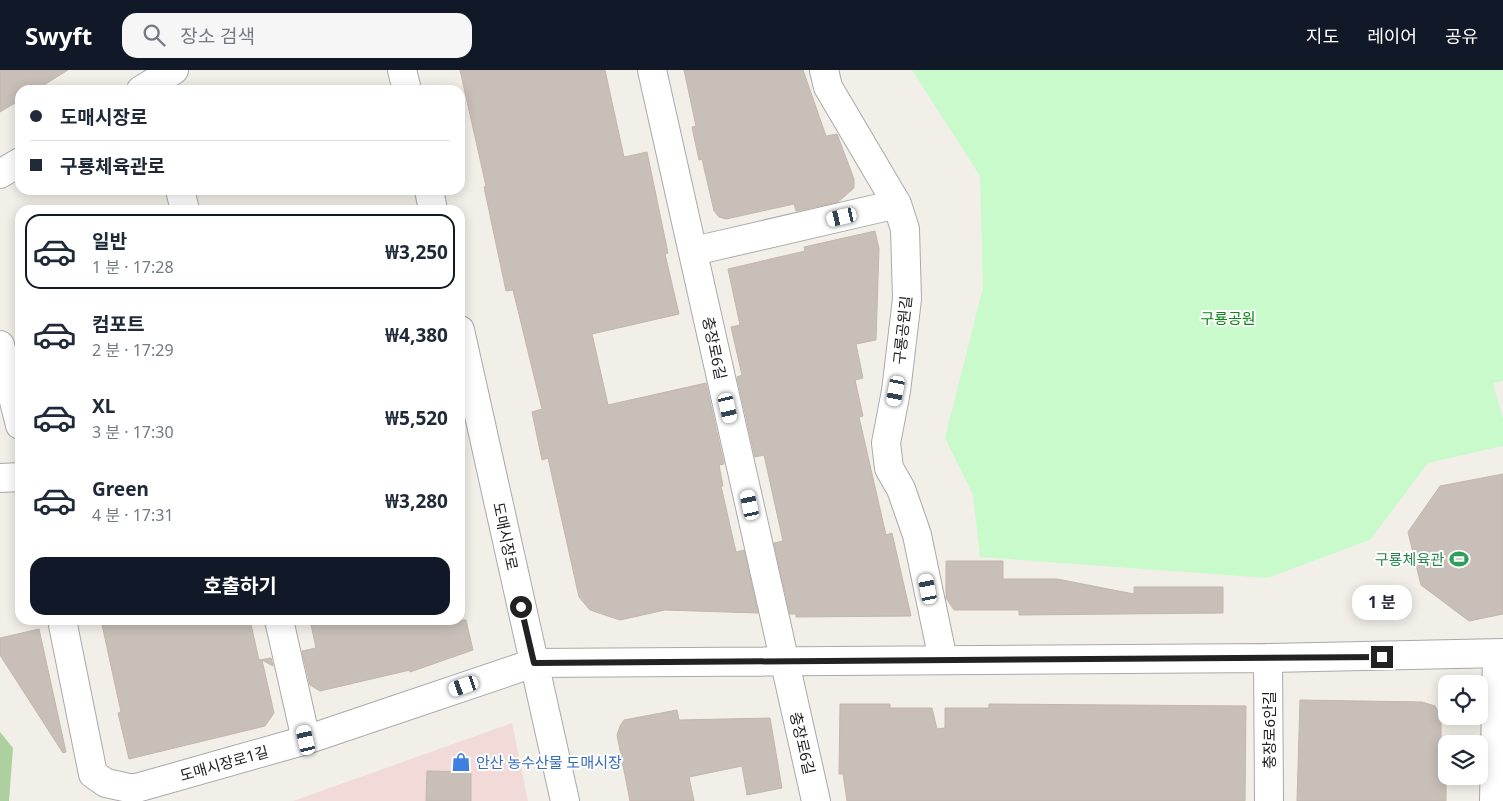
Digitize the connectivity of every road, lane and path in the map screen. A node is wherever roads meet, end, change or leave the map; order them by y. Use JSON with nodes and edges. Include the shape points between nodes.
{"nodes":[{"id":1,"x":402,"y":70,"type":"edge"},
{"id":2,"x":652,"y":70,"type":"edge"},
{"id":3,"x":824,"y":70,"type":"edge"},
{"id":4,"x":406,"y":85,"type":"edge"},
{"id":5,"x":15,"y":165,"type":"edge"},
{"id":6,"x":0,"y":174,"type":"edge"},
{"id":7,"x":897,"y":204,"type":"junction"},
{"id":8,"x":694,"y":252,"type":"junction"},
{"id":9,"x":0,"y":345,"type":"edge"},
{"id":10,"x":465,"y":352,"type":"edge"},
{"id":11,"x":15,"y":405,"type":"edge"},
{"id":12,"x":15,"y":477,"type":"edge"},
{"id":13,"x":0,"y":478,"type":"edge"},
{"id":14,"x":63,"y":625,"type":"edge"},
{"id":15,"x":280,"y":625,"type":"edge"},
{"id":16,"x":1500,"y":654,"type":"edge"},
{"id":17,"x":1268,"y":658,"type":"junction"},
{"id":18,"x":943,"y":660,"type":"junction"},
{"id":19,"x":784,"y":661,"type":"junction"},
{"id":20,"x":534,"y":663,"type":"junction"},
{"id":21,"x":306,"y":740,"type":"junction"},
{"id":22,"x":100,"y":792,"type":"edge"},
{"id":23,"x":565,"y":801,"type":"edge"},
{"id":24,"x":816,"y":801,"type":"edge"},
{"id":25,"x":1269,"y":801,"type":"edge"},
{"id":26,"x":1494,"y":801,"type":"edge"}],
"edges":[{"from":1,"to":4,"type":"street"},
{"from":2,"to":8,"type":"street","name":"충장로6길"},
{"from":3,"to":7,"type":"street","name":"구룡공원길","via":[[828,87]]},
{"from":5,"to":6,"type":"street"},
{"from":7,"to":8,"type":"street"},
{"from":7,"to":18,"type":"street","name":"구룡공원길","via":[[905,228],[907,299],[886,442],[889,468],[901,489],[917,536]]},
{"from":8,"to":19,"type":"street","name":"충장로6길"},
{"from":9,"to":11,"type":"street"},
{"from":10,"to":20,"type":"street","name":"도매시장로"},
{"from":12,"to":13,"type":"street"},
{"from":14,"to":22,"type":"street","name":"도매시장로1길","via":[[93,774]]},
{"from":15,"to":21,"type":"street"},
{"from":16,"to":17,"type":"street","name":"도매시장로1길"},
{"from":16,"to":26,"type":"street"},
{"from":17,"to":18,"type":"street","name":"도매시장로1길"},
{"from":17,"to":25,"type":"street","name":"충장로6안길"},
{"from":18,"to":19,"type":"street","name":"도매시장로1길"},
{"from":19,"to":20,"type":"street","name":"도매시장로1길"},
{"from":19,"to":24,"type":"street","name":"충장로6길"},
{"from":20,"to":21,"type":"street","name":"도매시장로1길"},
{"from":20,"to":23,"type":"street","name":"도매시장로"},
{"from":21,"to":22,"type":"street","name":"도매시장로1길","via":[[133,789]]}]}
